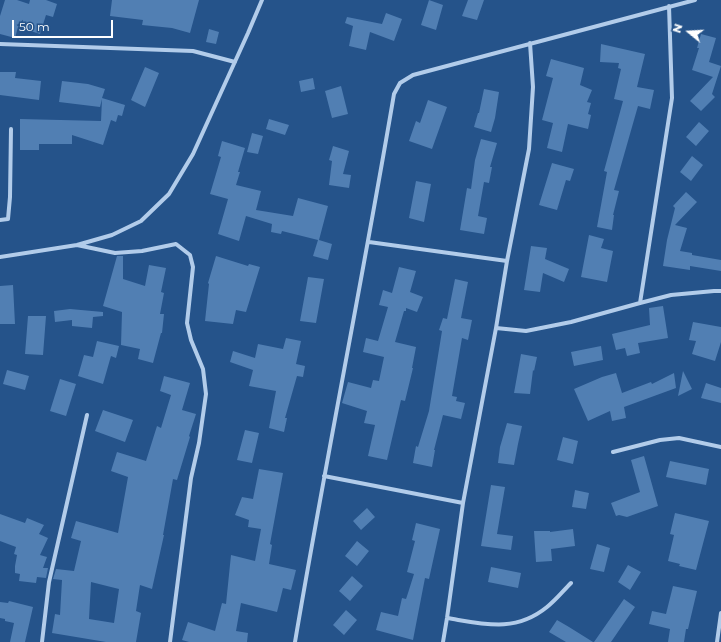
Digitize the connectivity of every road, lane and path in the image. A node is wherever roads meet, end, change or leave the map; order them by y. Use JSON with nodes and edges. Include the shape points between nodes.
{"nodes":[{"id":1,"x":262,"y":0,"type":"edge"},
{"id":2,"x":695,"y":0,"type":"edge"},
{"id":3,"x":669,"y":6,"type":"junction"},
{"id":4,"x":530,"y":43,"type":"junction"},
{"id":5,"x":0,"y":44,"type":"edge"},
{"id":6,"x":235,"y":62,"type":"junction"},
{"id":7,"x":10,"y":129,"type":"dead end"},
{"id":8,"x":0,"y":220,"type":"edge"},
{"id":9,"x":369,"y":242,"type":"junction"},
{"id":10,"x":77,"y":246,"type":"junction"},
{"id":11,"x":0,"y":257,"type":"edge"},
{"id":12,"x":507,"y":261,"type":"junction"},
{"id":13,"x":721,"y":292,"type":"edge"},
{"id":14,"x":640,"y":303,"type":"junction"},
{"id":15,"x":496,"y":328,"type":"junction"},
{"id":16,"x":86,"y":415,"type":"dead end"},
{"id":17,"x":721,"y":447,"type":"edge"},
{"id":18,"x":613,"y":452,"type":"dead end"},
{"id":19,"x":324,"y":476,"type":"junction"},
{"id":20,"x":463,"y":503,"type":"junction"},
{"id":21,"x":571,"y":583,"type":"dead end"},
{"id":22,"x":721,"y":613,"type":"edge"},
{"id":23,"x":447,"y":618,"type":"junction"},
{"id":24,"x":42,"y":642,"type":"edge"},
{"id":25,"x":170,"y":642,"type":"edge"},
{"id":26,"x":295,"y":642,"type":"edge"},
{"id":27,"x":443,"y":642,"type":"edge"},
{"id":28,"x":717,"y":642,"type":"edge"}],
"edges":[{"from":1,"to":6,"type":"street"},
{"from":2,"to":3,"type":"street"},
{"from":3,"to":4,"type":"street"},
{"from":3,"to":14,"type":"street","via":[[672,98]]},
{"from":4,"to":9,"type":"street","via":[[413,75],[400,83],[394,94]]},
{"from":4,"to":12,"type":"street","via":[[532,87],[529,149]]},
{"from":5,"to":6,"type":"street","via":[[193,51]]},
{"from":6,"to":10,"type":"street","via":[[193,154],[169,194],[141,221],[112,235]]},
{"from":7,"to":8,"type":"street","via":[[10,206],[8,219]]},
{"from":9,"to":12,"type":"street"},
{"from":9,"to":19,"type":"street"},
{"from":10,"to":11,"type":"street"},
{"from":10,"to":25,"type":"street","via":[[115,253],[176,244],[190,255],[193,267],[187,323],[203,369],[206,394],[200,443],[191,478]]},
{"from":12,"to":15,"type":"street"},
{"from":13,"to":14,"type":"street","via":[[671,295]]},
{"from":14,"to":15,"type":"street","via":[[526,331]]},
{"from":15,"to":20,"type":"street"},
{"from":16,"to":24,"type":"street","via":[[48,582]]},
{"from":17,"to":18,"type":"street","via":[[679,438]]},
{"from":19,"to":20,"type":"street"},
{"from":19,"to":26,"type":"street"},
{"from":20,"to":23,"type":"street"},
{"from":21,"to":23,"type":"street","via":[[547,607],[525,621],[498,626]]},
{"from":22,"to":28,"type":"street"},
{"from":23,"to":27,"type":"street"}]}
